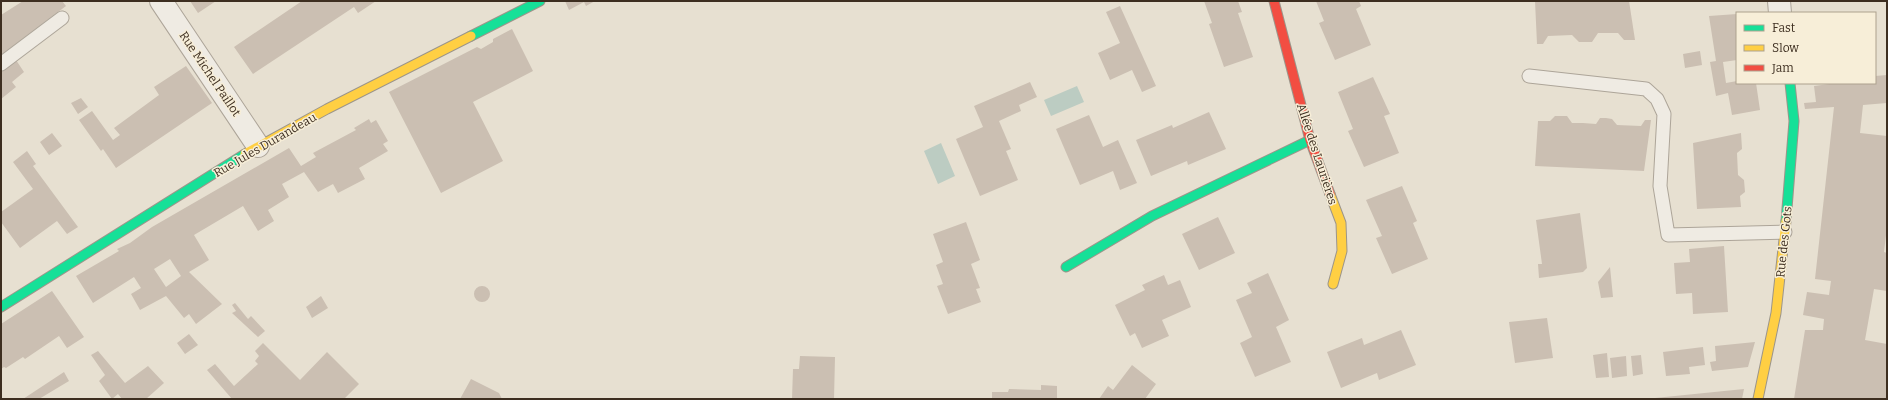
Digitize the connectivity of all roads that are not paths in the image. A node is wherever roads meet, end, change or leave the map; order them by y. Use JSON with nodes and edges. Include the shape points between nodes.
{"nodes":[{"id":1,"x":161,"y":1,"type":"edge"},
{"id":2,"x":540,"y":1,"type":"edge"},
{"id":3,"x":1274,"y":1,"type":"edge"},
{"id":4,"x":1779,"y":1,"type":"edge"},
{"id":5,"x":1780,"y":12,"type":"edge"},
{"id":6,"x":62,"y":18,"type":"dead end"},
{"id":7,"x":1,"y":64,"type":"edge"},
{"id":8,"x":1529,"y":76,"type":"dead end"},
{"id":9,"x":1790,"y":84,"type":"edge"},
{"id":10,"x":1310,"y":140,"type":"junction"},
{"id":11,"x":258,"y":146,"type":"junction"},
{"id":12,"x":1785,"y":232,"type":"junction"},
{"id":13,"x":1066,"y":266,"type":"dead end"},
{"id":14,"x":1333,"y":284,"type":"dead end"},
{"id":15,"x":1,"y":307,"type":"edge"},
{"id":16,"x":1758,"y":399,"type":"edge"}],
"edges":[{"from":1,"to":11,"type":"street","name":"Rue Michel Paillot"},
{"from":2,"to":11,"type":"street","name":"Rue Jules Durandeau"},
{"from":3,"to":10,"type":"street","name":"Allée des Laurières"},
{"from":4,"to":5,"type":"street"},
{"from":6,"to":7,"type":"lane"},
{"from":8,"to":12,"type":"lane","via":[[1646,89],[1657,99],[1664,114],[1660,186],[1668,235]]},
{"from":9,"to":12,"type":"street","name":"Rue des Gots","via":[[1794,121]]},
{"from":10,"to":13,"type":"street","via":[[1152,216]]},
{"from":10,"to":14,"type":"street","name":"Allée des Laurières","via":[[1341,223],[1342,251]]},
{"from":11,"to":15,"type":"street","name":"Rue Jules Durandeau"},
{"from":12,"to":16,"type":"street","name":"Rue des Gots","via":[[1776,313]]}]}
